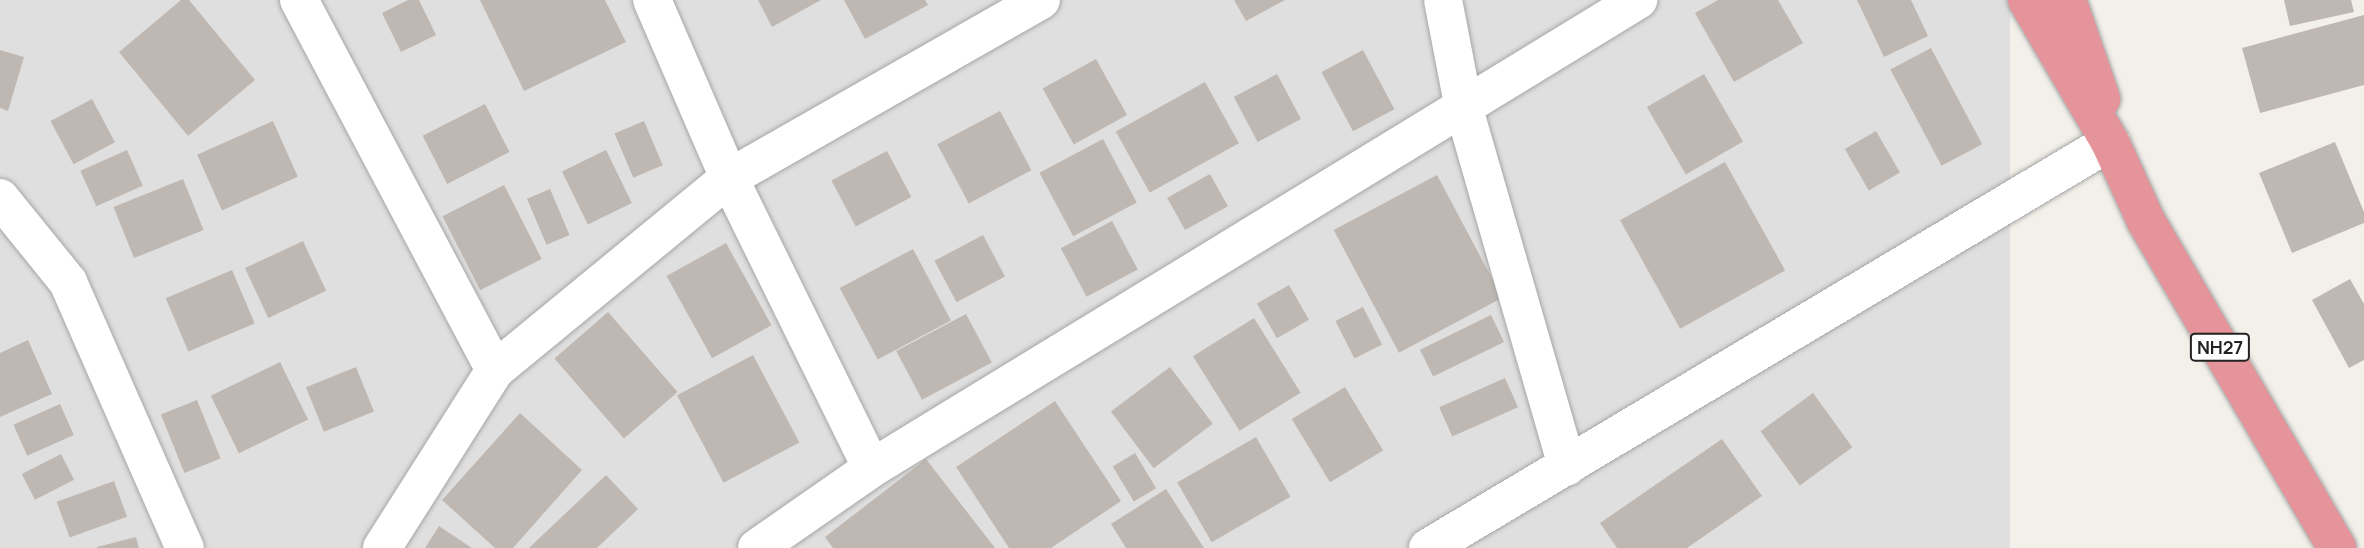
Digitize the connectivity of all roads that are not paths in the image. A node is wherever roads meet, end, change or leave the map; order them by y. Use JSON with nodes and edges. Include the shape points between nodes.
{"nodes":[{"id":1,"x":299,"y":0,"type":"edge"},
{"id":2,"x":652,"y":0,"type":"edge"},
{"id":3,"x":1041,"y":0,"type":"edge"},
{"id":4,"x":1443,"y":0,"type":"edge"},
{"id":5,"x":1638,"y":0,"type":"edge"},
{"id":6,"x":2027,"y":0,"type":"edge"},
{"id":7,"x":2067,"y":0,"type":"edge"},
{"id":8,"x":1464,"y":109,"type":"junction"},
{"id":9,"x":2110,"y":142,"type":"junction"},
{"id":10,"x":729,"y":178,"type":"junction"},
{"id":11,"x":0,"y":198,"type":"edge"},
{"id":12,"x":495,"y":370,"type":"junction"},
{"id":13,"x":1567,"y":466,"type":"junction"},
{"id":14,"x":872,"y":468,"type":"junction"},
{"id":15,"x":185,"y":548,"type":"edge"},
{"id":16,"x":382,"y":548,"type":"edge"},
{"id":17,"x":757,"y":548,"type":"edge"},
{"id":18,"x":1428,"y":548,"type":"edge"},
{"id":19,"x":2337,"y":548,"type":"edge"}],
"edges":[{"from":1,"to":12,"type":"street"},
{"from":2,"to":10,"type":"street"},
{"from":3,"to":10,"type":"street"},
{"from":4,"to":8,"type":"street"},
{"from":5,"to":8,"type":"street"},
{"from":6,"to":9,"type":"highway","number":"NH27"},
{"from":7,"to":9,"type":"highway","number":"NH27","via":[[2097,77]]},
{"from":8,"to":13,"type":"street"},
{"from":8,"to":14,"type":"street"},
{"from":9,"to":13,"type":"street"},
{"from":9,"to":19,"type":"highway","number":"NH27","via":[[2146,221]]},
{"from":10,"to":12,"type":"street"},
{"from":10,"to":14,"type":"street"},
{"from":11,"to":15,"type":"street","via":[[68,282]]},
{"from":12,"to":16,"type":"street"},
{"from":13,"to":18,"type":"street"},
{"from":14,"to":17,"type":"street"}]}
